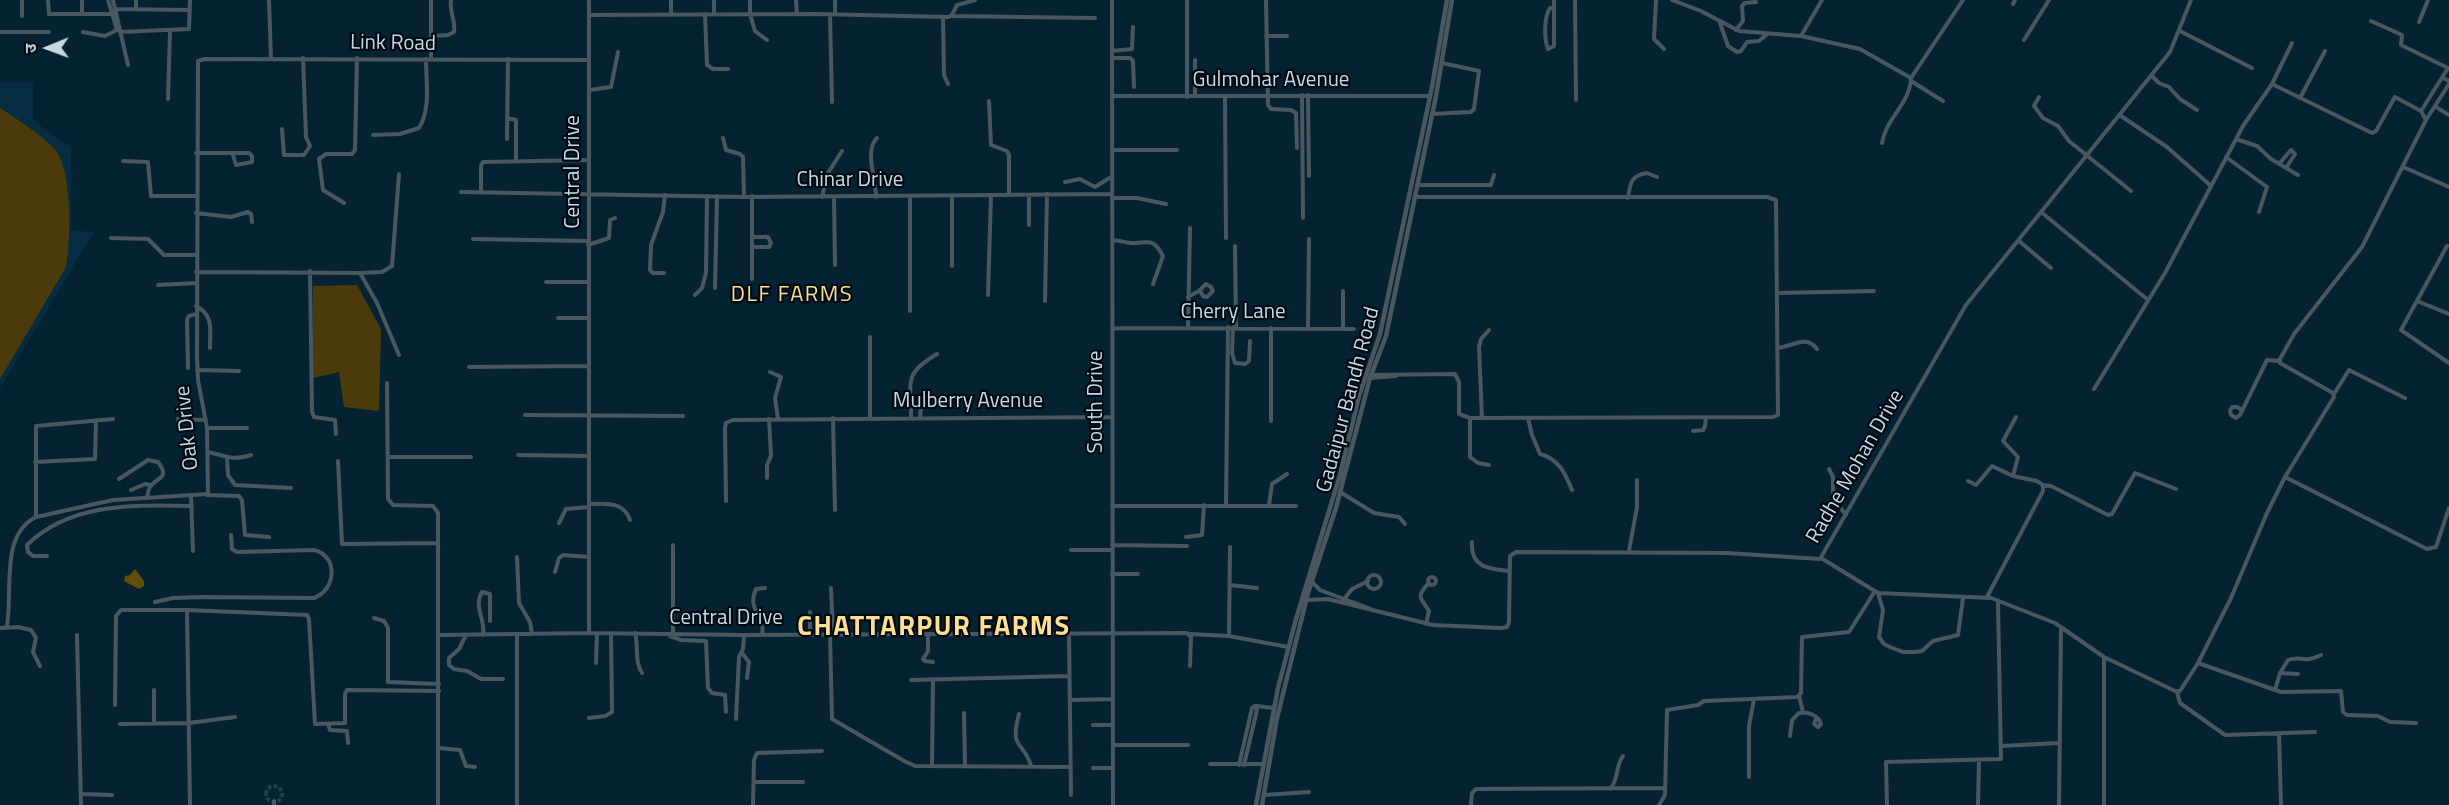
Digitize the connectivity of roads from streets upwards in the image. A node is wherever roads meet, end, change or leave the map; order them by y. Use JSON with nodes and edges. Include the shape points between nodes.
{"nodes":[{"id":1,"x":22,"y":0,"type":"edge"},
{"id":2,"x":48,"y":0,"type":"edge"},
{"id":3,"x":82,"y":0,"type":"edge"},
{"id":4,"x":108,"y":0,"type":"edge"},
{"id":5,"x":113,"y":0,"type":"edge"},
{"id":6,"x":136,"y":0,"type":"edge"},
{"id":7,"x":190,"y":0,"type":"edge"},
{"id":8,"x":269,"y":0,"type":"edge"},
{"id":9,"x":431,"y":0,"type":"edge"},
{"id":10,"x":451,"y":0,"type":"edge"},
{"id":11,"x":589,"y":0,"type":"edge"},
{"id":12,"x":671,"y":0,"type":"edge"},
{"id":13,"x":714,"y":0,"type":"edge"},
{"id":14,"x":750,"y":0,"type":"edge"},
{"id":15,"x":796,"y":0,"type":"edge"},
{"id":16,"x":836,"y":0,"type":"edge"},
{"id":17,"x":975,"y":0,"type":"edge"},
{"id":18,"x":1187,"y":0,"type":"edge"},
{"id":19,"x":1266,"y":0,"type":"edge"},
{"id":20,"x":1447,"y":0,"type":"edge"},
{"id":21,"x":1452,"y":0,"type":"edge"},
{"id":22,"x":1554,"y":0,"type":"edge"},
{"id":23,"x":1575,"y":0,"type":"edge"},
{"id":24,"x":1656,"y":0,"type":"edge"},
{"id":25,"x":1672,"y":0,"type":"edge"},
{"id":26,"x":1822,"y":0,"type":"edge"},
{"id":27,"x":1964,"y":0,"type":"edge"},
{"id":28,"x":2049,"y":0,"type":"edge"},
{"id":29,"x":2191,"y":0,"type":"edge"},
{"id":30,"x":2428,"y":0,"type":"edge"},
{"id":31,"x":1112,"y":1,"type":"edge"},
{"id":32,"x":1756,"y":2,"type":"dead end"},
{"id":33,"x":1554,"y":8,"type":"junction"},
{"id":34,"x":136,"y":9,"type":"junction"},
{"id":35,"x":190,"y":10,"type":"junction"},
{"id":36,"x":114,"y":12,"type":"junction"},
{"id":37,"x":82,"y":14,"type":"junction"},
{"id":38,"x":671,"y":14,"type":"junction"},
{"id":39,"x":705,"y":14,"type":"junction"},
{"id":40,"x":714,"y":14,"type":"junction"},
{"id":41,"x":750,"y":14,"type":"junction"},
{"id":42,"x":796,"y":14,"type":"junction"},
{"id":43,"x":830,"y":14,"type":"junction"},
{"id":44,"x":836,"y":14,"type":"junction"},
{"id":45,"x":589,"y":15,"type":"junction"},
{"id":46,"x":22,"y":16,"type":"dead end"},
{"id":47,"x":951,"y":16,"type":"junction"},
{"id":48,"x":943,"y":17,"type":"junction"},
{"id":49,"x":1095,"y":18,"type":"dead end"},
{"id":50,"x":2371,"y":21,"type":"dead end"},
{"id":51,"x":2419,"y":22,"type":"dead end"},
{"id":52,"x":1720,"y":23,"type":"junction"},
{"id":53,"x":1134,"y":27,"type":"dead end"},
{"id":54,"x":1736,"y":30,"type":"junction"},
{"id":55,"x":118,"y":31,"type":"junction"},
{"id":56,"x":170,"y":31,"type":"junction"},
{"id":57,"x":2180,"y":31,"type":"junction"},
{"id":58,"x":0,"y":32,"type":"edge"},
{"id":59,"x":49,"y":32,"type":"dead end"},
{"id":60,"x":82,"y":32,"type":"dead end"},
{"id":61,"x":1766,"y":34,"type":"junction"},
{"id":62,"x":431,"y":36,"type":"junction"},
{"id":63,"x":1266,"y":36,"type":"junction"},
{"id":64,"x":1287,"y":36,"type":"dead end"},
{"id":65,"x":1801,"y":36,"type":"junction"},
{"id":66,"x":767,"y":40,"type":"dead end"},
{"id":67,"x":2024,"y":40,"type":"dead end"},
{"id":68,"x":2292,"y":43,"type":"dead end"},
{"id":69,"x":1664,"y":49,"type":"dead end"},
{"id":70,"x":1112,"y":51,"type":"junction"},
{"id":71,"x":2325,"y":51,"type":"dead end"},
{"id":72,"x":618,"y":52,"type":"dead end"},
{"id":73,"x":303,"y":58,"type":"junction"},
{"id":74,"x":357,"y":58,"type":"junction"},
{"id":75,"x":1112,"y":58,"type":"junction"},
{"id":76,"x":271,"y":59,"type":"junction"},
{"id":77,"x":428,"y":59,"type":"junction"},
{"id":78,"x":508,"y":59,"type":"junction"},
{"id":79,"x":589,"y":60,"type":"junction"},
{"id":80,"x":1195,"y":60,"type":"dead end"},
{"id":81,"x":198,"y":62,"type":"joint"},
{"id":82,"x":1442,"y":63,"type":"junction"},
{"id":83,"x":128,"y":66,"type":"dead end"},
{"id":84,"x":2252,"y":68,"type":"dead end"},
{"id":85,"x":2449,"y":68,"type":"edge"},
{"id":86,"x":728,"y":69,"type":"dead end"},
{"id":87,"x":2152,"y":76,"type":"junction"},
{"id":88,"x":2443,"y":78,"type":"junction"},
{"id":89,"x":1911,"y":80,"type":"junction"},
{"id":90,"x":2449,"y":83,"type":"edge"},
{"id":91,"x":948,"y":84,"type":"dead end"},
{"id":92,"x":2272,"y":84,"type":"junction"},
{"id":93,"x":1134,"y":87,"type":"dead end"},
{"id":94,"x":589,"y":90,"type":"junction"},
{"id":95,"x":1302,"y":95,"type":"junction"},
{"id":96,"x":1308,"y":95,"type":"junction"},
{"id":97,"x":1112,"y":96,"type":"junction"},
{"id":98,"x":1195,"y":96,"type":"junction"},
{"id":99,"x":1225,"y":96,"type":"junction"},
{"id":100,"x":1266,"y":96,"type":"junction"},
{"id":101,"x":1430,"y":96,"type":"junction"},
{"id":102,"x":1186,"y":97,"type":"junction"},
{"id":103,"x":2039,"y":97,"type":"dead end"},
{"id":104,"x":2300,"y":98,"type":"junction"},
{"id":105,"x":168,"y":99,"type":"dead end"},
{"id":106,"x":1576,"y":100,"type":"dead end"},
{"id":107,"x":989,"y":101,"type":"dead end"},
{"id":108,"x":1943,"y":101,"type":"dead end"},
{"id":109,"x":832,"y":102,"type":"dead end"},
{"id":110,"x":2436,"y":107,"type":"junction"},
{"id":111,"x":2197,"y":110,"type":"dead end"},
{"id":112,"x":2421,"y":111,"type":"junction"},
{"id":113,"x":1432,"y":114,"type":"junction"},
{"id":114,"x":2449,"y":115,"type":"edge"},
{"id":115,"x":2121,"y":116,"type":"junction"},
{"id":116,"x":507,"y":118,"type":"junction"},
{"id":117,"x":2426,"y":120,"type":"junction"},
{"id":118,"x":282,"y":129,"type":"dead end"},
{"id":119,"x":373,"y":135,"type":"dead end"},
{"id":120,"x":723,"y":138,"type":"dead end"},
{"id":121,"x":877,"y":138,"type":"dead end"},
{"id":122,"x":507,"y":139,"type":"dead end"},
{"id":123,"x":2236,"y":139,"type":"junction"},
{"id":124,"x":1882,"y":143,"type":"dead end"},
{"id":125,"x":1297,"y":148,"type":"dead end"},
{"id":126,"x":1112,"y":150,"type":"junction"},
{"id":127,"x":1177,"y":150,"type":"dead end"},
{"id":128,"x":842,"y":151,"type":"dead end"},
{"id":129,"x":196,"y":153,"type":"junction"},
{"id":130,"x":233,"y":155,"type":"junction"},
{"id":131,"x":2089,"y":156,"type":"junction"},
{"id":132,"x":2226,"y":157,"type":"junction"},
{"id":133,"x":589,"y":160,"type":"junction"},
{"id":134,"x":123,"y":161,"type":"dead end"},
{"id":135,"x":516,"y":161,"type":"junction"},
{"id":136,"x":2279,"y":164,"type":"junction"},
{"id":137,"x":2403,"y":166,"type":"junction"},
{"id":138,"x":2286,"y":168,"type":"junction"},
{"id":139,"x":399,"y":174,"type":"dead end"},
{"id":140,"x":1494,"y":175,"type":"dead end"},
{"id":141,"x":1112,"y":176,"type":"junction"},
{"id":142,"x":1309,"y":176,"type":"dead end"},
{"id":143,"x":2298,"y":176,"type":"dead end"},
{"id":144,"x":1657,"y":177,"type":"dead end"},
{"id":145,"x":1065,"y":182,"type":"dead end"},
{"id":146,"x":1417,"y":185,"type":"junction"},
{"id":147,"x":2210,"y":185,"type":"junction"},
{"id":148,"x":2449,"y":187,"type":"edge"},
{"id":149,"x":2131,"y":191,"type":"dead end"},
{"id":150,"x":461,"y":192,"type":"dead end"},
{"id":151,"x":481,"y":192,"type":"junction"},
{"id":152,"x":589,"y":192,"type":"junction"},
{"id":153,"x":1047,"y":194,"type":"junction"},
{"id":154,"x":664,"y":195,"type":"junction"},
{"id":155,"x":991,"y":195,"type":"junction"},
{"id":156,"x":1009,"y":195,"type":"junction"},
{"id":157,"x":1029,"y":195,"type":"junction"},
{"id":158,"x":196,"y":196,"type":"junction"},
{"id":159,"x":707,"y":196,"type":"junction"},
{"id":160,"x":717,"y":196,"type":"junction"},
{"id":161,"x":744,"y":196,"type":"junction"},
{"id":162,"x":752,"y":196,"type":"junction"},
{"id":163,"x":910,"y":196,"type":"junction"},
{"id":164,"x":952,"y":196,"type":"junction"},
{"id":165,"x":1112,"y":196,"type":"junction"},
{"id":166,"x":822,"y":197,"type":"junction"},
{"id":167,"x":834,"y":197,"type":"junction"},
{"id":168,"x":876,"y":197,"type":"junction"},
{"id":169,"x":1414,"y":197,"type":"junction"},
{"id":170,"x":1628,"y":198,"type":"junction"},
{"id":171,"x":344,"y":203,"type":"dead end"},
{"id":172,"x":1166,"y":204,"type":"dead end"},
{"id":173,"x":2042,"y":212,"type":"junction"},
{"id":174,"x":2259,"y":212,"type":"dead end"},
{"id":175,"x":196,"y":213,"type":"junction"},
{"id":176,"x":615,"y":218,"type":"dead end"},
{"id":177,"x":1303,"y":218,"type":"dead end"},
{"id":178,"x":252,"y":222,"type":"dead end"},
{"id":179,"x":1029,"y":225,"type":"dead end"},
{"id":180,"x":1190,"y":228,"type":"dead end"},
{"id":181,"x":752,"y":237,"type":"junction"},
{"id":182,"x":111,"y":238,"type":"dead end"},
{"id":183,"x":1226,"y":238,"type":"dead end"},
{"id":184,"x":473,"y":239,"type":"dead end"},
{"id":185,"x":1309,"y":239,"type":"dead end"},
{"id":186,"x":1112,"y":240,"type":"junction"},
{"id":187,"x":2019,"y":241,"type":"junction"},
{"id":188,"x":588,"y":243,"type":"junction"},
{"id":189,"x":1235,"y":246,"type":"dead end"},
{"id":190,"x":2446,"y":246,"type":"dead end"},
{"id":191,"x":752,"y":247,"type":"junction"},
{"id":192,"x":196,"y":255,"type":"junction"},
{"id":193,"x":835,"y":266,"type":"dead end"},
{"id":194,"x":952,"y":266,"type":"dead end"},
{"id":195,"x":2051,"y":268,"type":"dead end"},
{"id":196,"x":310,"y":271,"type":"junction"},
{"id":197,"x":196,"y":272,"type":"junction"},
{"id":198,"x":360,"y":273,"type":"junction"},
{"id":199,"x":664,"y":273,"type":"dead end"},
{"id":200,"x":752,"y":279,"type":"dead end"},
{"id":201,"x":546,"y":282,"type":"dead end"},
{"id":202,"x":589,"y":282,"type":"junction"},
{"id":203,"x":196,"y":283,"type":"junction"},
{"id":204,"x":1153,"y":284,"type":"dead end"},
{"id":205,"x":158,"y":285,"type":"dead end"},
{"id":206,"x":715,"y":288,"type":"dead end"},
{"id":207,"x":1200,"y":291,"type":"dead end"},
{"id":208,"x":1343,"y":291,"type":"dead end"},
{"id":209,"x":1874,"y":291,"type":"dead end"},
{"id":210,"x":1777,"y":293,"type":"junction"},
{"id":211,"x":695,"y":295,"type":"dead end"},
{"id":212,"x":988,"y":295,"type":"dead end"},
{"id":213,"x":1188,"y":297,"type":"junction"},
{"id":214,"x":2148,"y":300,"type":"junction"},
{"id":215,"x":1046,"y":301,"type":"dead end"},
{"id":216,"x":2417,"y":301,"type":"junction"},
{"id":217,"x":196,"y":306,"type":"junction"},
{"id":218,"x":910,"y":311,"type":"dead end"},
{"id":219,"x":196,"y":314,"type":"junction"},
{"id":220,"x":2449,"y":314,"type":"edge"},
{"id":221,"x":558,"y":318,"type":"dead end"},
{"id":222,"x":589,"y":318,"type":"junction"},
{"id":223,"x":1232,"y":327,"type":"junction"},
{"id":224,"x":1112,"y":328,"type":"junction"},
{"id":225,"x":1188,"y":328,"type":"junction"},
{"id":226,"x":1271,"y":328,"type":"junction"},
{"id":227,"x":1308,"y":328,"type":"junction"},
{"id":228,"x":1343,"y":329,"type":"junction"},
{"id":229,"x":1354,"y":329,"type":"dead end"},
{"id":230,"x":1489,"y":330,"type":"dead end"},
{"id":231,"x":870,"y":337,"type":"dead end"},
{"id":232,"x":1250,"y":341,"type":"dead end"},
{"id":233,"x":210,"y":348,"type":"dead end"},
{"id":234,"x":1777,"y":348,"type":"junction"},
{"id":235,"x":1817,"y":349,"type":"dead end"},
{"id":236,"x":937,"y":354,"type":"dead end"},
{"id":237,"x":399,"y":355,"type":"dead end"},
{"id":238,"x":2279,"y":361,"type":"junction"},
{"id":239,"x":2449,"y":363,"type":"edge"},
{"id":240,"x":589,"y":366,"type":"junction"},
{"id":241,"x":469,"y":367,"type":"dead end"},
{"id":242,"x":188,"y":368,"type":"dead end"},
{"id":243,"x":197,"y":370,"type":"junction"},
{"id":244,"x":239,"y":371,"type":"dead end"},
{"id":245,"x":770,"y":372,"type":"dead end"},
{"id":246,"x":1370,"y":377,"type":"junction"},
{"id":247,"x":387,"y":383,"type":"dead end"},
{"id":248,"x":2094,"y":389,"type":"dead end"},
{"id":249,"x":2334,"y":394,"type":"junction"},
{"id":250,"x":935,"y":396,"type":"dead end"},
{"id":251,"x":2406,"y":398,"type":"dead end"},
{"id":252,"x":2241,"y":410,"type":"dead end"},
{"id":253,"x":525,"y":415,"type":"dead end"},
{"id":254,"x":589,"y":416,"type":"junction"},
{"id":255,"x":683,"y":416,"type":"dead end"},
{"id":256,"x":870,"y":417,"type":"junction"},
{"id":257,"x":911,"y":417,"type":"junction"},
{"id":258,"x":920,"y":417,"type":"junction"},
{"id":259,"x":1112,"y":417,"type":"junction"},
{"id":260,"x":2016,"y":417,"type":"dead end"},
{"id":261,"x":778,"y":418,"type":"junction"},
{"id":262,"x":833,"y":418,"type":"junction"},
{"id":263,"x":1470,"y":418,"type":"junction"},
{"id":264,"x":1482,"y":418,"type":"junction"},
{"id":265,"x":1528,"y":418,"type":"junction"},
{"id":266,"x":1706,"y":418,"type":"junction"},
{"id":267,"x":113,"y":419,"type":"dead end"},
{"id":268,"x":178,"y":419,"type":"dead end"},
{"id":269,"x":769,"y":419,"type":"junction"},
{"id":270,"x":96,"y":420,"type":"junction"},
{"id":271,"x":206,"y":420,"type":"junction"},
{"id":272,"x":1271,"y":422,"type":"dead end"},
{"id":273,"x":207,"y":428,"type":"junction"},
{"id":274,"x":247,"y":429,"type":"dead end"},
{"id":275,"x":1693,"y":431,"type":"dead end"},
{"id":276,"x":336,"y":434,"type":"dead end"},
{"id":277,"x":208,"y":452,"type":"junction"},
{"id":278,"x":251,"y":455,"type":"dead end"},
{"id":279,"x":518,"y":455,"type":"dead end"},
{"id":280,"x":589,"y":456,"type":"junction"},
{"id":281,"x":388,"y":457,"type":"junction"},
{"id":282,"x":471,"y":457,"type":"dead end"},
{"id":283,"x":227,"y":459,"type":"junction"},
{"id":284,"x":338,"y":461,"type":"dead end"},
{"id":285,"x":35,"y":462,"type":"junction"},
{"id":286,"x":1489,"y":465,"type":"dead end"},
{"id":287,"x":1829,"y":469,"type":"dead end"},
{"id":288,"x":1287,"y":474,"type":"dead end"},
{"id":289,"x":2013,"y":476,"type":"junction"},
{"id":290,"x":2285,"y":477,"type":"junction"},
{"id":291,"x":767,"y":478,"type":"dead end"},
{"id":292,"x":118,"y":479,"type":"dead end"},
{"id":293,"x":1637,"y":480,"type":"dead end"},
{"id":294,"x":1968,"y":481,"type":"dead end"},
{"id":295,"x":151,"y":485,"type":"junction"},
{"id":296,"x":2043,"y":485,"type":"junction"},
{"id":297,"x":291,"y":488,"type":"dead end"},
{"id":298,"x":2176,"y":489,"type":"dead end"},
{"id":299,"x":131,"y":490,"type":"dead end"},
{"id":300,"x":1572,"y":490,"type":"dead end"},
{"id":301,"x":1340,"y":492,"type":"junction"},
{"id":302,"x":207,"y":495,"type":"junction"},
{"id":303,"x":191,"y":496,"type":"junction"},
{"id":304,"x":147,"y":497,"type":"junction"},
{"id":305,"x":726,"y":501,"type":"dead end"},
{"id":306,"x":1204,"y":505,"type":"junction"},
{"id":307,"x":1226,"y":505,"type":"junction"},
{"id":308,"x":1269,"y":505,"type":"junction"},
{"id":309,"x":192,"y":506,"type":"junction"},
{"id":310,"x":589,"y":506,"type":"junction"},
{"id":311,"x":1112,"y":506,"type":"junction"},
{"id":312,"x":1296,"y":506,"type":"dead end"},
{"id":313,"x":2449,"y":508,"type":"edge"},
{"id":314,"x":836,"y":510,"type":"dead end"},
{"id":315,"x":1846,"y":515,"type":"junction"},
{"id":316,"x":36,"y":517,"type":"junction"},
{"id":317,"x":630,"y":520,"type":"dead end"},
{"id":318,"x":559,"y":523,"type":"dead end"},
{"id":319,"x":1405,"y":524,"type":"dead end"},
{"id":320,"x":231,"y":535,"type":"dead end"},
{"id":321,"x":269,"y":537,"type":"dead end"},
{"id":322,"x":1186,"y":537,"type":"dead end"},
{"id":323,"x":1472,"y":542,"type":"dead end"},
{"id":324,"x":438,"y":543,"type":"junction"},
{"id":325,"x":673,"y":545,"type":"dead end"},
{"id":326,"x":1187,"y":546,"type":"dead end"},
{"id":327,"x":1112,"y":547,"type":"junction"},
{"id":328,"x":1230,"y":547,"type":"dead end"},
{"id":329,"x":1071,"y":550,"type":"dead end"},
{"id":330,"x":193,"y":551,"type":"dead end"},
{"id":331,"x":1629,"y":551,"type":"junction"},
{"id":332,"x":47,"y":556,"type":"dead end"},
{"id":333,"x":589,"y":556,"type":"junction"},
{"id":334,"x":517,"y":557,"type":"dead end"},
{"id":335,"x":1821,"y":558,"type":"junction"},
{"id":336,"x":1509,"y":571,"type":"junction"},
{"id":337,"x":555,"y":572,"type":"dead end"},
{"id":338,"x":1112,"y":574,"type":"junction"},
{"id":339,"x":1138,"y":574,"type":"dead end"},
{"id":340,"x":1368,"y":581,"type":"dead end"},
{"id":341,"x":1312,"y":582,"type":"junction"},
{"id":342,"x":1429,"y":583,"type":"dead end"},
{"id":343,"x":1230,"y":585,"type":"junction"},
{"id":344,"x":765,"y":588,"type":"dead end"},
{"id":345,"x":831,"y":588,"type":"dead end"},
{"id":346,"x":1257,"y":588,"type":"dead end"},
{"id":347,"x":1876,"y":592,"type":"junction"},
{"id":348,"x":1987,"y":597,"type":"junction"},
{"id":349,"x":1345,"y":598,"type":"junction"},
{"id":350,"x":1963,"y":598,"type":"junction"},
{"id":351,"x":1306,"y":600,"type":"junction"},
{"id":352,"x":155,"y":602,"type":"dead end"},
{"id":353,"x":1998,"y":602,"type":"junction"},
{"id":354,"x":187,"y":610,"type":"junction"},
{"id":355,"x":1375,"y":611,"type":"junction"},
{"id":356,"x":810,"y":612,"type":"dead end"},
{"id":357,"x":374,"y":618,"type":"dead end"},
{"id":358,"x":490,"y":621,"type":"dead end"},
{"id":359,"x":1426,"y":624,"type":"junction"},
{"id":360,"x":7,"y":626,"type":"junction"},
{"id":361,"x":2061,"y":627,"type":"junction"},
{"id":362,"x":0,"y":628,"type":"edge"},
{"id":363,"x":589,"y":633,"type":"junction"},
{"id":364,"x":597,"y":633,"type":"junction"},
{"id":365,"x":611,"y":633,"type":"junction"},
{"id":366,"x":635,"y":633,"type":"junction"},
{"id":367,"x":663,"y":633,"type":"junction"},
{"id":368,"x":1069,"y":633,"type":"junction"},
{"id":369,"x":1112,"y":633,"type":"junction"},
{"id":370,"x":517,"y":634,"type":"junction"},
{"id":371,"x":532,"y":634,"type":"junction"},
{"id":372,"x":673,"y":634,"type":"junction"},
{"id":373,"x":810,"y":634,"type":"junction"},
{"id":374,"x":831,"y":634,"type":"junction"},
{"id":375,"x":928,"y":634,"type":"junction"},
{"id":376,"x":1190,"y":634,"type":"junction"},
{"id":377,"x":77,"y":635,"type":"dead end"},
{"id":378,"x":439,"y":635,"type":"junction"},
{"id":379,"x":466,"y":635,"type":"junction"},
{"id":380,"x":483,"y":635,"type":"junction"},
{"id":381,"x":744,"y":635,"type":"junction"},
{"id":382,"x":762,"y":635,"type":"junction"},
{"id":383,"x":1229,"y":636,"type":"junction"},
{"id":384,"x":1288,"y":647,"type":"junction"},
{"id":385,"x":742,"y":653,"type":"junction"},
{"id":386,"x":2321,"y":655,"type":"dead end"},
{"id":387,"x":2104,"y":657,"type":"junction"},
{"id":388,"x":933,"y":662,"type":"dead end"},
{"id":389,"x":596,"y":663,"type":"dead end"},
{"id":390,"x":2198,"y":663,"type":"junction"},
{"id":391,"x":40,"y":666,"type":"dead end"},
{"id":392,"x":1191,"y":666,"type":"dead end"},
{"id":393,"x":642,"y":673,"type":"dead end"},
{"id":394,"x":2280,"y":673,"type":"junction"},
{"id":395,"x":2298,"y":674,"type":"dead end"},
{"id":396,"x":1069,"y":676,"type":"junction"},
{"id":397,"x":747,"y":678,"type":"dead end"},
{"id":398,"x":503,"y":679,"type":"dead end"},
{"id":399,"x":933,"y":679,"type":"junction"},
{"id":400,"x":911,"y":680,"type":"dead end"},
{"id":401,"x":438,"y":684,"type":"junction"},
{"id":402,"x":154,"y":690,"type":"dead end"},
{"id":403,"x":2275,"y":690,"type":"junction"},
{"id":404,"x":438,"y":691,"type":"junction"},
{"id":405,"x":2177,"y":692,"type":"junction"},
{"id":406,"x":1799,"y":695,"type":"junction"},
{"id":407,"x":1113,"y":699,"type":"junction"},
{"id":408,"x":1754,"y":699,"type":"junction"},
{"id":409,"x":1070,"y":700,"type":"junction"},
{"id":410,"x":115,"y":705,"type":"dead end"},
{"id":411,"x":1274,"y":708,"type":"junction"},
{"id":412,"x":726,"y":712,"type":"dead end"},
{"id":413,"x":1803,"y":712,"type":"junction"},
{"id":414,"x":964,"y":713,"type":"dead end"},
{"id":415,"x":1019,"y":714,"type":"dead end"},
{"id":416,"x":235,"y":717,"type":"dead end"},
{"id":417,"x":589,"y":718,"type":"dead end"},
{"id":418,"x":736,"y":719,"type":"dead end"},
{"id":419,"x":1816,"y":719,"type":"dead end"},
{"id":420,"x":154,"y":723,"type":"junction"},
{"id":421,"x":189,"y":723,"type":"junction"},
{"id":422,"x":2416,"y":723,"type":"dead end"},
{"id":423,"x":120,"y":724,"type":"dead end"},
{"id":424,"x":328,"y":724,"type":"junction"},
{"id":425,"x":1093,"y":725,"type":"dead end"},
{"id":426,"x":1113,"y":725,"type":"junction"},
{"id":427,"x":2315,"y":732,"type":"dead end"},
{"id":428,"x":2279,"y":733,"type":"junction"},
{"id":429,"x":1790,"y":736,"type":"dead end"},
{"id":430,"x":348,"y":742,"type":"dead end"},
{"id":431,"x":2059,"y":743,"type":"junction"},
{"id":432,"x":1113,"y":745,"type":"junction"},
{"id":433,"x":1188,"y":745,"type":"dead end"},
{"id":434,"x":2001,"y":746,"type":"junction"},
{"id":435,"x":438,"y":748,"type":"junction"},
{"id":436,"x":822,"y":752,"type":"dead end"},
{"id":437,"x":1623,"y":756,"type":"dead end"},
{"id":438,"x":1979,"y":760,"type":"junction"},
{"id":439,"x":1210,"y":764,"type":"dead end"},
{"id":440,"x":932,"y":765,"type":"junction"},
{"id":441,"x":1241,"y":765,"type":"junction"},
{"id":442,"x":1263,"y":765,"type":"junction"},
{"id":443,"x":965,"y":766,"type":"junction"},
{"id":444,"x":1031,"y":766,"type":"junction"},
{"id":445,"x":1071,"y":766,"type":"junction"},
{"id":446,"x":475,"y":767,"type":"dead end"},
{"id":447,"x":1093,"y":768,"type":"dead end"},
{"id":448,"x":1113,"y":768,"type":"junction"},
{"id":449,"x":1749,"y":777,"type":"dead end"},
{"id":450,"x":754,"y":782,"type":"junction"},
{"id":451,"x":803,"y":782,"type":"dead end"},
{"id":452,"x":1665,"y":788,"type":"junction"},
{"id":453,"x":1609,"y":790,"type":"junction"},
{"id":454,"x":1309,"y":792,"type":"dead end"},
{"id":455,"x":81,"y":794,"type":"junction"},
{"id":456,"x":112,"y":795,"type":"dead end"},
{"id":457,"x":1071,"y":795,"type":"dead end"},
{"id":458,"x":1263,"y":795,"type":"junction"},
{"id":459,"x":81,"y":805,"type":"edge"},
{"id":460,"x":190,"y":805,"type":"edge"},
{"id":461,"x":438,"y":805,"type":"edge"},
{"id":462,"x":517,"y":805,"type":"edge"},
{"id":463,"x":753,"y":805,"type":"edge"},
{"id":464,"x":1113,"y":805,"type":"edge"},
{"id":465,"x":1256,"y":805,"type":"edge"},
{"id":466,"x":1262,"y":805,"type":"edge"},
{"id":467,"x":1472,"y":805,"type":"edge"},
{"id":468,"x":1659,"y":805,"type":"edge"},
{"id":469,"x":1887,"y":805,"type":"edge"},
{"id":470,"x":1978,"y":805,"type":"edge"},
{"id":471,"x":2059,"y":805,"type":"edge"},
{"id":472,"x":2104,"y":805,"type":"edge"},
{"id":473,"x":2281,"y":805,"type":"edge"}],
"edges":[{"from":1,"to":46,"type":"street"},
{"from":2,"to":37,"type":"street","via":[[48,14]]},
{"from":3,"to":37,"type":"street"},
{"from":4,"to":36,"type":"street"},
{"from":5,"to":36,"type":"street"},
{"from":6,"to":34,"type":"street"},
{"from":7,"to":35,"type":"street"},
{"from":8,"to":76,"type":"street"},
{"from":9,"to":62,"type":"street"},
{"from":10,"to":62,"type":"street","via":[[454,32]]},
{"from":11,"to":45,"type":"street","name":"Central Drive"},
{"from":12,"to":38,"type":"street"},
{"from":13,"to":40,"type":"street"},
{"from":14,"to":41,"type":"street"},
{"from":15,"to":42,"type":"street"},
{"from":16,"to":44,"type":"street"},
{"from":17,"to":47,"type":"street","via":[[957,5]]},
{"from":18,"to":102,"type":"street"},
{"from":19,"to":63,"type":"street"},
{"from":20,"to":101,"type":"street"},
{"from":21,"to":82,"type":"street","name":"Gadaipur Bandh Road"},
{"from":22,"to":33,"type":"street"},
{"from":23,"to":106,"type":"street"},
{"from":24,"to":69,"type":"street","via":[[1654,39]]},
{"from":25,"to":52,"type":"street"},
{"from":26,"to":65,"type":"street"},
{"from":27,"to":89,"type":"street"},
{"from":28,"to":67,"type":"street"},
{"from":29,"to":57,"type":"street","name":"Radhe Mohan Drive"},
{"from":30,"to":51,"type":"street"},
{"from":31,"to":70,"type":"street","name":"South Drive"},
{"from":32,"to":54,"type":"street","via":[[1744,3],[1743,21]]},
{"from":33,"to":33,"type":"street","via":[[1546,14],[1548,49],[1554,47]]},
{"from":34,"to":35,"type":"street"},
{"from":34,"to":36,"type":"street"},
{"from":35,"to":56,"type":"street","via":[[189,29]]},
{"from":36,"to":37,"type":"street"},
{"from":36,"to":55,"type":"street"},
{"from":38,"to":39,"type":"street"},
{"from":38,"to":45,"type":"street"},
{"from":39,"to":40,"type":"street"},
{"from":39,"to":86,"type":"street","via":[[707,65]]},
{"from":40,"to":41,"type":"street"},
{"from":41,"to":42,"type":"street"},
{"from":41,"to":66,"type":"street","via":[[755,31]]},
{"from":42,"to":43,"type":"street"},
{"from":43,"to":44,"type":"street"},
{"from":43,"to":109,"type":"street"},
{"from":44,"to":48,"type":"street"},
{"from":45,"to":79,"type":"street","name":"Central Drive"},
{"from":47,"to":48,"type":"street"},
{"from":47,"to":49,"type":"street"},
{"from":48,"to":91,"type":"street","via":[[944,75]]},
{"from":50,"to":85,"type":"street","via":[[2402,34],[2401,45]]},
{"from":52,"to":54,"type":"street"},
{"from":52,"to":61,"type":"street","via":[[1728,46],[1737,52],[1747,42],[1759,41]]},
{"from":53,"to":70,"type":"street","via":[[1132,49]]},
{"from":54,"to":61,"type":"street"},
{"from":55,"to":56,"type":"street"},
{"from":55,"to":60,"type":"street","via":[[105,36]]},
{"from":55,"to":83,"type":"street"},
{"from":56,"to":105,"type":"street"},
{"from":57,"to":84,"type":"street"},
{"from":57,"to":87,"type":"street","name":"Radhe Mohan Drive"},
{"from":58,"to":59,"type":"street"},
{"from":61,"to":65,"type":"street"},
{"from":62,"to":77,"type":"street"},
{"from":63,"to":64,"type":"street"},
{"from":63,"to":100,"type":"street"},
{"from":65,"to":89,"type":"street","via":[[1860,49]]},
{"from":68,"to":92,"type":"street"},
{"from":70,"to":75,"type":"street","name":"South Drive"},
{"from":71,"to":104,"type":"street"},
{"from":72,"to":94,"type":"street","via":[[611,87]]},
{"from":73,"to":74,"type":"street","name":"Link Road"},
{"from":73,"to":76,"type":"street","name":"Link Road"},
{"from":73,"to":118,"type":"street","via":[[306,137],[310,146],[304,155],[284,155]]},
{"from":74,"to":77,"type":"street","name":"Link Road"},
{"from":74,"to":171,"type":"street","via":[[356,150],[352,154],[326,154],[319,159],[323,190]]},
{"from":75,"to":93,"type":"street","via":[[1134,61]]},
{"from":75,"to":97,"type":"street","name":"South Drive"},
{"from":76,"to":81,"type":"street","name":"Link Road"},
{"from":77,"to":78,"type":"street","name":"Link Road"},
{"from":77,"to":119,"type":"street","via":[[426,111],[419,128],[400,134]]},
{"from":78,"to":79,"type":"street","name":"Link Road"},
{"from":78,"to":116,"type":"street"},
{"from":79,"to":94,"type":"street","name":"Central Drive"},
{"from":80,"to":98,"type":"street"},
{"from":81,"to":129,"type":"street","name":"Oak Drive"},
{"from":82,"to":113,"type":"street","name":"Gadaipur Bandh Road"},
{"from":82,"to":113,"type":"street","via":[[1479,71],[1474,109]]},
{"from":85,"to":88,"type":"street"},
{"from":87,"to":111,"type":"street"},
{"from":87,"to":115,"type":"street","name":"Radhe Mohan Drive"},
{"from":88,"to":90,"type":"street"},
{"from":88,"to":112,"type":"street"},
{"from":89,"to":108,"type":"street"},
{"from":89,"to":124,"type":"street","via":[[1908,95],[1885,128]]},
{"from":90,"to":110,"type":"street"},
{"from":92,"to":104,"type":"street"},
{"from":92,"to":123,"type":"street"},
{"from":94,"to":133,"type":"street","name":"Central Drive"},
{"from":95,"to":96,"type":"street","name":"Gulmohar Avenue"},
{"from":95,"to":100,"type":"street","name":"Gulmohar Avenue"},
{"from":95,"to":177,"type":"street"},
{"from":96,"to":101,"type":"street","name":"Gulmohar Avenue"},
{"from":96,"to":142,"type":"street"},
{"from":97,"to":102,"type":"street","name":"Gulmohar Avenue"},
{"from":97,"to":126,"type":"street","name":"South Drive"},
{"from":98,"to":99,"type":"street","name":"Gulmohar Avenue"},
{"from":98,"to":102,"type":"street","name":"Gulmohar Avenue"},
{"from":99,"to":100,"type":"street","name":"Gulmohar Avenue"},
{"from":99,"to":183,"type":"street"},
{"from":100,"to":125,"type":"street","via":[[1271,109],[1296,113]]},
{"from":101,"to":384,"type":"street","via":[[1380,334]]},
{"from":103,"to":131,"type":"street","via":[[2034,106],[2036,111]]},
{"from":104,"to":112,"type":"street","via":[[2372,133],[2395,97]]},
{"from":107,"to":156,"type":"street","via":[[991,145],[1009,155]]},
{"from":110,"to":114,"type":"street"},
{"from":110,"to":117,"type":"street"},
{"from":112,"to":117,"type":"street"},
{"from":113,"to":146,"type":"street","name":"Gadaipur Bandh Road"},
{"from":115,"to":131,"type":"street","name":"Radhe Mohan Drive"},
{"from":115,"to":147,"type":"street","via":[[2167,147]]},
{"from":116,"to":122,"type":"street"},
{"from":116,"to":135,"type":"street","via":[[516,120]]},
{"from":117,"to":137,"type":"street"},
{"from":120,"to":161,"type":"street","via":[[724,149],[743,157]]},
{"from":121,"to":168,"type":"street","via":[[870,154]]},
{"from":123,"to":132,"type":"street"},
{"from":123,"to":136,"type":"street","via":[[2257,146]]},
{"from":126,"to":127,"type":"street"},
{"from":126,"to":141,"type":"street","name":"South Drive"},
{"from":128,"to":166,"type":"street","via":[[828,173]]},
{"from":129,"to":130,"type":"street"},
{"from":129,"to":158,"type":"street","name":"Oak Drive"},
{"from":130,"to":130,"type":"street","via":[[236,165],[252,162],[250,154]]},
{"from":131,"to":149,"type":"street"},
{"from":131,"to":173,"type":"street","name":"Radhe Mohan Drive"},
{"from":132,"to":147,"type":"street"},
{"from":132,"to":174,"type":"street","via":[[2267,187]]},
{"from":133,"to":135,"type":"street"},
{"from":133,"to":152,"type":"street","name":"Central Drive"},
{"from":134,"to":158,"type":"street","via":[[148,162],[151,195]]},
{"from":135,"to":151,"type":"street","via":[[481,164]]},
{"from":136,"to":138,"type":"street"},
{"from":136,"to":138,"type":"street","via":[[2291,150],[2295,154]]},
{"from":137,"to":148,"type":"street"},
{"from":137,"to":238,"type":"street","via":[[2362,247],[2294,334]]},
{"from":138,"to":143,"type":"street"},
{"from":139,"to":198,"type":"street","via":[[392,266],[386,271]]},
{"from":140,"to":146,"type":"street","via":[[1491,185]]},
{"from":141,"to":145,"type":"street","via":[[1095,187],[1080,179]]},
{"from":141,"to":165,"type":"street","name":"South Drive"},
{"from":144,"to":170,"type":"street","via":[[1647,173],[1635,176]]},
{"from":146,"to":169,"type":"street","name":"Gadaipur Bandh Road"},
{"from":147,"to":214,"type":"street"},
{"from":150,"to":151,"type":"street","name":"Chinar Drive"},
{"from":151,"to":152,"type":"street","name":"Chinar Drive"},
{"from":152,"to":154,"type":"street","name":"Chinar Drive"},
{"from":152,"to":188,"type":"street","name":"Central Drive"},
{"from":153,"to":157,"type":"street","name":"Chinar Drive"},
{"from":153,"to":165,"type":"street","name":"Chinar Drive"},
{"from":153,"to":215,"type":"street"},
{"from":154,"to":159,"type":"street","name":"Chinar Drive"},
{"from":154,"to":199,"type":"street","via":[[663,212],[651,245],[650,270]]},
{"from":155,"to":156,"type":"street","name":"Chinar Drive"},
{"from":155,"to":164,"type":"street","name":"Chinar Drive"},
{"from":155,"to":212,"type":"street"},
{"from":156,"to":157,"type":"street","name":"Chinar Drive"},
{"from":157,"to":179,"type":"street"},
{"from":158,"to":175,"type":"street","name":"Oak Drive"},
{"from":159,"to":160,"type":"street","name":"Chinar Drive"},
{"from":159,"to":211,"type":"street","via":[[706,273],[702,288]]},
{"from":160,"to":161,"type":"street","name":"Chinar Drive"},
{"from":160,"to":206,"type":"street"},
{"from":161,"to":162,"type":"street","name":"Chinar Drive"},
{"from":162,"to":166,"type":"street","name":"Chinar Drive"},
{"from":162,"to":181,"type":"street"},
{"from":163,"to":164,"type":"street","name":"Chinar Drive"},
{"from":163,"to":168,"type":"street","name":"Chinar Drive"},
{"from":163,"to":218,"type":"street"},
{"from":164,"to":194,"type":"street"},
{"from":165,"to":172,"type":"street","name":"Chinar Drive"},
{"from":165,"to":186,"type":"street","name":"South Drive"},
{"from":166,"to":167,"type":"street","name":"Chinar Drive"},
{"from":167,"to":168,"type":"street","name":"Chinar Drive"},
{"from":167,"to":193,"type":"street"},
{"from":169,"to":170,"type":"street"},
{"from":169,"to":246,"type":"street","name":"Gadaipur Bandh Road","via":[[1386,336]]},
{"from":170,"to":210,"type":"street","via":[[1776,200]]},
{"from":173,"to":187,"type":"street","name":"Radhe Mohan Drive"},
{"from":173,"to":214,"type":"street"},
{"from":175,"to":178,"type":"street","via":[[231,217],[248,212]]},
{"from":175,"to":192,"type":"street","name":"Oak Drive"},
{"from":176,"to":188,"type":"street","via":[[610,220],[609,237]]},
{"from":180,"to":213,"type":"street"},
{"from":181,"to":191,"type":"street"},
{"from":181,"to":191,"type":"street","via":[[768,237],[771,243],[769,247]]},
{"from":182,"to":192,"type":"street","via":[[148,239],[164,255]]},
{"from":184,"to":188,"type":"street"},
{"from":185,"to":227,"type":"street"},
{"from":186,"to":204,"type":"street","via":[[1155,244],[1163,256]]},
{"from":186,"to":224,"type":"street","name":"South Drive"},
{"from":187,"to":195,"type":"street"},
{"from":187,"to":315,"type":"street","name":"Radhe Mohan Drive","via":[[1966,305]]},
{"from":188,"to":202,"type":"street","name":"Central Drive"},
{"from":189,"to":223,"type":"street"},
{"from":190,"to":216,"type":"street"},
{"from":191,"to":200,"type":"street"},
{"from":192,"to":197,"type":"street","name":"Oak Drive"},
{"from":196,"to":197,"type":"street"},
{"from":196,"to":198,"type":"street"},
{"from":196,"to":276,"type":"street","via":[[312,412],[316,418],[335,420]]},
{"from":197,"to":203,"type":"street","name":"Oak Drive"},
{"from":198,"to":237,"type":"street"},
{"from":201,"to":202,"type":"street"},
{"from":202,"to":222,"type":"street","name":"Central Drive"},
{"from":203,"to":205,"type":"street"},
{"from":203,"to":217,"type":"street","name":"Oak Drive"},
{"from":207,"to":213,"type":"street"},
{"from":208,"to":228,"type":"street"},
{"from":209,"to":210,"type":"street"},
{"from":210,"to":234,"type":"street"},
{"from":213,"to":225,"type":"street"},
{"from":214,"to":248,"type":"street"},
{"from":216,"to":220,"type":"street"},
{"from":216,"to":239,"type":"street","via":[[2401,332]]},
{"from":217,"to":219,"type":"street","name":"Oak Drive"},
{"from":217,"to":233,"type":"street","via":[[209,316]]},
{"from":219,"to":242,"type":"street","via":[[187,319]]},
{"from":219,"to":243,"type":"street","name":"Oak Drive"},
{"from":221,"to":222,"type":"street"},
{"from":222,"to":240,"type":"street","name":"Central Drive"},
{"from":223,"to":225,"type":"street","name":"Cherry Lane"},
{"from":223,"to":226,"type":"street","name":"Cherry Lane"},
{"from":223,"to":232,"type":"street","via":[[1235,363],[1249,361]]},
{"from":223,"to":307,"type":"street"},
{"from":224,"to":225,"type":"street","name":"Cherry Lane"},
{"from":224,"to":259,"type":"street","name":"South Drive"},
{"from":226,"to":227,"type":"street","name":"Cherry Lane"},
{"from":226,"to":272,"type":"street"},
{"from":227,"to":228,"type":"street","name":"Cherry Lane"},
{"from":228,"to":229,"type":"street","name":"Cherry Lane"},
{"from":230,"to":264,"type":"street","via":[[1479,347]]},
{"from":231,"to":256,"type":"street"},
{"from":234,"to":235,"type":"street","via":[[1805,340]]},
{"from":234,"to":266,"type":"street","via":[[1776,416]]},
{"from":236,"to":257,"type":"street","via":[[918,366],[912,375]]},
{"from":238,"to":249,"type":"street"},
{"from":238,"to":252,"type":"street","via":[[2265,361]]},
{"from":240,"to":241,"type":"street"},
{"from":240,"to":254,"type":"street","name":"Central Drive"},
{"from":243,"to":244,"type":"street"},
{"from":243,"to":271,"type":"street","name":"Oak Drive"},
{"from":245,"to":261,"type":"street","via":[[782,377],[776,398]]},
{"from":246,"to":263,"type":"street","via":[[1455,374],[1459,382],[1459,414]]},
{"from":246,"to":301,"type":"street","name":"Gadaipur Bandh Road"},
{"from":247,"to":281,"type":"street"},
{"from":249,"to":251,"type":"street","via":[[2349,370]]},
{"from":249,"to":290,"type":"street"},
{"from":250,"to":258,"type":"street","via":[[922,399]]},
{"from":253,"to":254,"type":"street"},
{"from":254,"to":255,"type":"street"},
{"from":254,"to":280,"type":"street","name":"Central Drive"},
{"from":256,"to":257,"type":"street","name":"Mulberry Avenue"},
{"from":256,"to":262,"type":"street","name":"Mulberry Avenue"},
{"from":257,"to":258,"type":"street","name":"Mulberry Avenue"},
{"from":258,"to":259,"type":"street","name":"Mulberry Avenue"},
{"from":259,"to":311,"type":"street","name":"South Drive"},
{"from":260,"to":289,"type":"street","via":[[2004,441],[2019,457]]},
{"from":261,"to":262,"type":"street","name":"Mulberry Avenue"},
{"from":261,"to":269,"type":"street","name":"Mulberry Avenue"},
{"from":262,"to":314,"type":"street"},
{"from":263,"to":264,"type":"street"},
{"from":263,"to":286,"type":"street","via":[[1470,457]]},
{"from":264,"to":265,"type":"street"},
{"from":265,"to":266,"type":"street"},
{"from":265,"to":300,"type":"street","via":[[1540,454],[1559,465]]},
{"from":266,"to":275,"type":"street","via":[[1706,426]]},
{"from":267,"to":270,"type":"street"},
{"from":268,"to":271,"type":"street"},
{"from":269,"to":291,"type":"street","via":[[771,456]]},
{"from":269,"to":305,"type":"street","name":"Mulberry Avenue","via":[[726,423]]},
{"from":270,"to":285,"type":"street","via":[[37,425]]},
{"from":270,"to":285,"type":"street","via":[[95,459]]},
{"from":271,"to":273,"type":"street","name":"Oak Drive"},
{"from":273,"to":274,"type":"street"},
{"from":273,"to":277,"type":"street","name":"Oak Drive"},
{"from":277,"to":283,"type":"street"},
{"from":277,"to":302,"type":"street","name":"Oak Drive"},
{"from":278,"to":283,"type":"street"},
{"from":279,"to":280,"type":"street"},
{"from":280,"to":310,"type":"street","name":"Central Drive"},
{"from":281,"to":282,"type":"street"},
{"from":281,"to":324,"type":"street","via":[[390,502],[396,506],[434,506],[438,513]]},
{"from":283,"to":297,"type":"street","via":[[228,475],[235,485]]},
{"from":284,"to":324,"type":"street","via":[[342,544]]},
{"from":285,"to":316,"type":"street"},
{"from":287,"to":315,"type":"street","via":[[1833,498]]},
{"from":288,"to":308,"type":"street","via":[[1272,484]]},
{"from":289,"to":294,"type":"street","via":[[1992,465],[1976,485]]},
{"from":289,"to":296,"type":"street","via":[[2037,480]]},
{"from":290,"to":313,"type":"street","via":[[2427,549],[2436,547]]},
{"from":290,"to":390,"type":"street"},
{"from":292,"to":295,"type":"street","via":[[152,460],[163,471]]},
{"from":293,"to":331,"type":"street","via":[[1636,516]]},
{"from":295,"to":299,"type":"street"},
{"from":295,"to":304,"type":"street"},
{"from":296,"to":298,"type":"street","via":[[2108,515],[2135,473]]},
{"from":296,"to":348,"type":"street"},
{"from":301,"to":319,"type":"street","via":[[1374,513],[1399,517]]},
{"from":301,"to":341,"type":"street","name":"Gadaipur Bandh Road"},
{"from":302,"to":303,"type":"street","name":"Oak Drive"},
{"from":302,"to":321,"type":"street","via":[[239,496],[245,535]]},
{"from":303,"to":304,"type":"street","name":"Oak Drive"},
{"from":303,"to":309,"type":"street"},
{"from":304,"to":316,"type":"street","name":"Oak Drive","via":[[113,500]]},
{"from":306,"to":307,"type":"street"},
{"from":306,"to":311,"type":"street"},
{"from":306,"to":322,"type":"street","via":[[1202,535]]},
{"from":307,"to":308,"type":"street"},
{"from":308,"to":312,"type":"street"},
{"from":309,"to":330,"type":"street"},
{"from":309,"to":332,"type":"street","via":[[115,507],[77,516],[51,527],[27,545],[33,556]]},
{"from":310,"to":317,"type":"street","via":[[621,507]]},
{"from":310,"to":318,"type":"street","via":[[566,509]]},
{"from":310,"to":333,"type":"street","name":"Central Drive"},
{"from":311,"to":327,"type":"street","name":"South Drive"},
{"from":315,"to":335,"type":"street","name":"Radhe Mohan Drive"},
{"from":316,"to":360,"type":"street","name":"Oak Drive","via":[[18,527],[8,548]]},
{"from":320,"to":352,"type":"street","via":[[232,549],[237,552],[323,553],[330,561],[329,588],[314,598],[202,597]]},
{"from":323,"to":336,"type":"street","via":[[1473,553],[1482,566]]},
{"from":324,"to":378,"type":"street"},
{"from":325,"to":372,"type":"street"},
{"from":326,"to":327,"type":"street"},
{"from":327,"to":329,"type":"street"},
{"from":327,"to":338,"type":"street","name":"South Drive"},
{"from":328,"to":343,"type":"street"},
{"from":331,"to":335,"type":"street","name":"Radhe Mohan Drive"},
{"from":331,"to":336,"type":"street","name":"Radhe Mohan Drive","via":[[1516,552],[1510,556]]},
{"from":333,"to":337,"type":"street","via":[[561,556]]},
{"from":333,"to":363,"type":"street","name":"Central Drive"},
{"from":334,"to":371,"type":"street","via":[[519,603]]},
{"from":335,"to":347,"type":"street"},
{"from":336,"to":359,"type":"street","via":[[1507,627]]},
{"from":338,"to":339,"type":"street"},
{"from":338,"to":369,"type":"street","name":"South Drive"},
{"from":340,"to":349,"type":"street","via":[[1352,589]]},
{"from":341,"to":349,"type":"street","via":[[1320,590]]},
{"from":341,"to":351,"type":"street","name":"Gadaipur Bandh Road"},
{"from":342,"to":359,"type":"street","via":[[1420,597],[1429,611]]},
{"from":343,"to":346,"type":"street"},
{"from":343,"to":383,"type":"street"},
{"from":344,"to":382,"type":"street","via":[[754,592],[755,612],[764,625]]},
{"from":345,"to":374,"type":"street"},
{"from":347,"to":350,"type":"street"},
{"from":347,"to":350,"type":"street","via":[[1883,608],[1879,637],[1884,644],[1903,652],[1919,652],[1933,641],[1958,635]]},
{"from":347,"to":406,"type":"street","via":[[1849,632],[1802,638]]},
{"from":348,"to":350,"type":"street"},
{"from":348,"to":353,"type":"street"},
{"from":349,"to":355,"type":"street"},
{"from":351,"to":355,"type":"street","via":[[1328,599]]},
{"from":351,"to":458,"type":"street","name":"Gadaipur Bandh Road"},
{"from":353,"to":361,"type":"street"},
{"from":353,"to":434,"type":"street"},
{"from":354,"to":410,"type":"street","via":[[117,613]]},
{"from":354,"to":421,"type":"street"},
{"from":354,"to":424,"type":"street","via":[[307,615],[314,723]]},
{"from":355,"to":359,"type":"street"},
{"from":356,"to":373,"type":"street"},
{"from":357,"to":401,"type":"street","via":[[384,621],[388,628],[388,682]]},
{"from":358,"to":380,"type":"street","via":[[490,594],[483,592],[479,595],[479,614]]},
{"from":360,"to":362,"type":"street"},
{"from":360,"to":391,"type":"street","via":[[24,627],[34,633],[33,652]]},
{"from":361,"to":387,"type":"street"},
{"from":361,"to":431,"type":"street"},
{"from":363,"to":364,"type":"street","name":"Central Drive"},
{"from":363,"to":371,"type":"street","name":"Central Drive"},
{"from":364,"to":365,"type":"street","name":"Central Drive"},
{"from":364,"to":389,"type":"street"},
{"from":365,"to":366,"type":"street","name":"Central Drive"},
{"from":365,"to":417,"type":"street","via":[[612,712]]},
{"from":366,"to":367,"type":"street","name":"Central Drive"},
{"from":366,"to":393,"type":"street","via":[[637,664]]},
{"from":367,"to":372,"type":"street","name":"Central Drive"},
{"from":367,"to":412,"type":"street","via":[[681,640],[706,641],[708,688],[712,693],[725,694]]},
{"from":368,"to":369,"type":"street","name":"Central Drive"},
{"from":368,"to":375,"type":"street","name":"Central Drive"},
{"from":368,"to":396,"type":"street"},
{"from":369,"to":376,"type":"street","name":"Central Drive"},
{"from":369,"to":407,"type":"street","name":"South Drive"},
{"from":370,"to":371,"type":"street","name":"Central Drive"},
{"from":370,"to":380,"type":"street","name":"Central Drive"},
{"from":370,"to":462,"type":"street"},
{"from":372,"to":381,"type":"street","name":"Central Drive"},
{"from":373,"to":374,"type":"street","name":"Central Drive"},
{"from":373,"to":382,"type":"street","name":"Central Drive"},
{"from":374,"to":375,"type":"street","name":"Central Drive"},
{"from":374,"to":440,"type":"street","via":[[832,719],[906,762]]},
{"from":375,"to":388,"type":"street","via":[[928,651],[923,658]]},
{"from":376,"to":383,"type":"street","name":"Central Drive"},
{"from":376,"to":392,"type":"street"},
{"from":377,"to":455,"type":"street"},
{"from":378,"to":379,"type":"street","name":"Central Drive"},
{"from":378,"to":401,"type":"street"},
{"from":379,"to":380,"type":"street","name":"Central Drive"},
{"from":379,"to":398,"type":"street","via":[[449,658],[450,665],[481,679]]},
{"from":381,"to":382,"type":"street","name":"Central Drive"},
{"from":381,"to":385,"type":"street"},
{"from":383,"to":384,"type":"street","name":"Central Drive"},
{"from":384,"to":411,"type":"street"},
{"from":385,"to":397,"type":"street","via":[[749,662]]},
{"from":385,"to":418,"type":"street"},
{"from":386,"to":394,"type":"street","via":[[2307,661],[2290,659]]},
{"from":387,"to":405,"type":"street"},
{"from":387,"to":472,"type":"street"},
{"from":390,"to":403,"type":"street"},
{"from":390,"to":405,"type":"street"},
{"from":394,"to":395,"type":"street"},
{"from":394,"to":403,"type":"street"},
{"from":396,"to":399,"type":"street"},
{"from":396,"to":409,"type":"street"},
{"from":399,"to":400,"type":"street"},
{"from":399,"to":440,"type":"street"},
{"from":401,"to":404,"type":"street"},
{"from":402,"to":420,"type":"street"},
{"from":403,"to":422,"type":"street","via":[[2341,691],[2346,715]]},
{"from":404,"to":424,"type":"street","via":[[347,690],[345,723]]},
{"from":404,"to":435,"type":"street"},
{"from":405,"to":428,"type":"street","via":[[2180,703],[2225,735]]},
{"from":406,"to":408,"type":"street"},
{"from":406,"to":413,"type":"street"},
{"from":407,"to":409,"type":"street"},
{"from":407,"to":426,"type":"street","name":"South Drive"},
{"from":408,"to":449,"type":"street","via":[[1749,726]]},
{"from":408,"to":452,"type":"street","via":[[1704,701],[1667,711]]},
{"from":409,"to":445,"type":"street"},
{"from":411,"to":441,"type":"street","via":[[1252,708]]},
{"from":411,"to":442,"type":"street"},
{"from":413,"to":419,"type":"street"},
{"from":413,"to":429,"type":"street","via":[[1792,720]]},
{"from":414,"to":443,"type":"street"},
{"from":415,"to":444,"type":"street","via":[[1015,736]]},
{"from":416,"to":421,"type":"street"},
{"from":420,"to":421,"type":"street"},
{"from":420,"to":423,"type":"street"},
{"from":421,"to":460,"type":"street"},
{"from":424,"to":430,"type":"street","via":[[330,730],[347,731]]},
{"from":425,"to":426,"type":"street"},
{"from":426,"to":432,"type":"street","name":"South Drive"},
{"from":427,"to":428,"type":"street"},
{"from":428,"to":473,"type":"street"},
{"from":431,"to":434,"type":"street"},
{"from":431,"to":471,"type":"street"},
{"from":432,"to":433,"type":"street"},
{"from":432,"to":448,"type":"street","name":"South Drive"},
{"from":434,"to":438,"type":"street","via":[[2000,759]]},
{"from":435,"to":446,"type":"street","via":[[460,750],[466,766]]},
{"from":435,"to":461,"type":"street"},
{"from":436,"to":450,"type":"street","via":[[757,753]]},
{"from":437,"to":453,"type":"street"},
{"from":438,"to":469,"type":"street","via":[[1886,762]]},
{"from":438,"to":470,"type":"street"},
{"from":439,"to":441,"type":"street"},
{"from":440,"to":443,"type":"street"},
{"from":441,"to":442,"type":"street"},
{"from":442,"to":465,"type":"street"},
{"from":443,"to":444,"type":"street"},
{"from":444,"to":445,"type":"street"},
{"from":445,"to":457,"type":"street"},
{"from":447,"to":448,"type":"street"},
{"from":448,"to":464,"type":"street","name":"South Drive"},
{"from":450,"to":451,"type":"street"},
{"from":450,"to":463,"type":"street"},
{"from":452,"to":453,"type":"street"},
{"from":452,"to":468,"type":"street","via":[[1665,798]]},
{"from":453,"to":467,"type":"street","via":[[1478,789],[1472,792]]},
{"from":454,"to":458,"type":"street"},
{"from":455,"to":456,"type":"street"},
{"from":455,"to":459,"type":"street"},
{"from":458,"to":466,"type":"street","name":"Gadaipur Bandh Road"}]}
